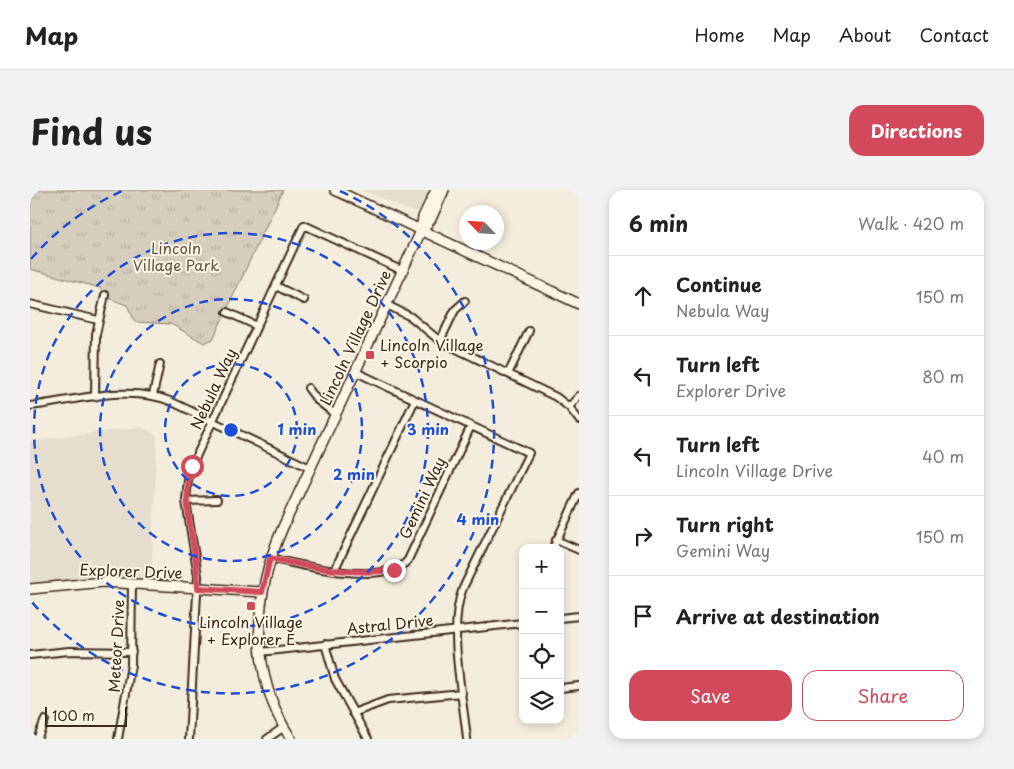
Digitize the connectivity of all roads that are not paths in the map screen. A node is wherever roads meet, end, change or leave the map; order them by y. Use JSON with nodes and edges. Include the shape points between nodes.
{"nodes":[{"id":1,"x":336,"y":190,"type":"edge"},
{"id":2,"x":436,"y":190,"type":"edge"},
{"id":3,"x":444,"y":190,"type":"edge"},
{"id":4,"x":421,"y":231,"type":"junction"},
{"id":5,"x":403,"y":271,"type":"junction"},
{"id":6,"x":276,"y":286,"type":"junction"},
{"id":7,"x":105,"y":295,"type":"dead end"},
{"id":8,"x":304,"y":300,"type":"dead end"},
{"id":9,"x":465,"y":301,"type":"dead end"},
{"id":10,"x":30,"y":304,"type":"edge"},
{"id":11,"x":579,"y":304,"type":"edge"},
{"id":12,"x":387,"y":305,"type":"junction"},
{"id":13,"x":227,"y":312,"type":"dead end"},
{"id":14,"x":98,"y":320,"type":"junction"},
{"id":15,"x":257,"y":326,"type":"junction"},
{"id":16,"x":528,"y":331,"type":"dead end"},
{"id":17,"x":440,"y":341,"type":"junction"},
{"id":18,"x":160,"y":364,"type":"dead end"},
{"id":19,"x":356,"y":372,"type":"junction"},
{"id":20,"x":508,"y":374,"type":"junction"},
{"id":21,"x":308,"y":388,"type":"dead end"},
{"id":22,"x":152,"y":395,"type":"junction"},
{"id":23,"x":579,"y":396,"type":"edge"},
{"id":24,"x":95,"y":397,"type":"junction"},
{"id":25,"x":415,"y":400,"type":"junction"},
{"id":26,"x":30,"y":406,"type":"edge"},
{"id":27,"x":569,"y":407,"type":"junction"},
{"id":28,"x":336,"y":415,"type":"junction"},
{"id":29,"x":579,"y":420,"type":"edge"},
{"id":30,"x":212,"y":422,"type":"junction"},
{"id":31,"x":471,"y":426,"type":"junction"},
{"id":32,"x":310,"y":468,"type":"junction"},
{"id":33,"x":579,"y":493,"type":"edge"},
{"id":34,"x":217,"y":500,"type":"dead end"},
{"id":35,"x":186,"y":501,"type":"junction"},
{"id":36,"x":556,"y":540,"type":"junction"},
{"id":37,"x":554,"y":544,"type":"edge"},
{"id":38,"x":579,"y":550,"type":"edge"},
{"id":39,"x":270,"y":558,"type":"junction"},
{"id":40,"x":334,"y":571,"type":"junction"},
{"id":41,"x":132,"y":584,"type":"junction"},
{"id":42,"x":198,"y":588,"type":"junction"},
{"id":43,"x":30,"y":589,"type":"edge"},
{"id":44,"x":262,"y":592,"type":"junction"},
{"id":45,"x":579,"y":616,"type":"edge"},
{"id":46,"x":564,"y":618,"type":"edge"},
{"id":47,"x":519,"y":623,"type":"edge"},
{"id":48,"x":456,"y":630,"type":"junction"},
{"id":49,"x":325,"y":644,"type":"junction"},
{"id":50,"x":132,"y":652,"type":"junction"},
{"id":51,"x":260,"y":652,"type":"junction"},
{"id":52,"x":30,"y":655,"type":"edge"},
{"id":53,"x":579,"y":686,"type":"edge"},
{"id":54,"x":564,"y":688,"type":"edge"},
{"id":55,"x":462,"y":693,"type":"junction"},
{"id":56,"x":353,"y":713,"type":"junction"},
{"id":57,"x":45,"y":720,"type":"dead end"},
{"id":58,"x":284,"y":727,"type":"junction"},
{"id":59,"x":36,"y":739,"type":"edge"},
{"id":60,"x":118,"y":739,"type":"edge"},
{"id":61,"x":189,"y":739,"type":"edge"},
{"id":62,"x":267,"y":739,"type":"edge"},
{"id":63,"x":291,"y":739,"type":"edge"},
{"id":64,"x":368,"y":739,"type":"edge"},
{"id":65,"x":467,"y":739,"type":"edge"}],
"edges":[{"from":1,"to":4,"type":"street"},
{"from":2,"to":4,"type":"street","via":[[423,216]]},
{"from":3,"to":4,"type":"street"},
{"from":4,"to":5,"type":"street","name":"Lincoln Village Drive"},
{"from":4,"to":11,"type":"street"},
{"from":5,"to":6,"type":"street","name":"Nebula Way","via":[[304,225]]},
{"from":5,"to":12,"type":"street","name":"Lincoln Village Drive"},
{"from":6,"to":8,"type":"street"},
{"from":6,"to":15,"type":"street","name":"Nebula Way"},
{"from":7,"to":14,"type":"street"},
{"from":9,"to":17,"type":"street","via":[[455,310]]},
{"from":10,"to":14,"type":"street"},
{"from":12,"to":17,"type":"street","via":[[411,317]]},
{"from":12,"to":19,"type":"street","name":"Lincoln Village Drive"},
{"from":13,"to":15,"type":"street"},
{"from":14,"to":24,"type":"street"},
{"from":15,"to":30,"type":"street","name":"Nebula Way"},
{"from":16,"to":20,"type":"street"},
{"from":17,"to":20,"type":"street"},
{"from":18,"to":22,"type":"street"},
{"from":19,"to":25,"type":"street"},
{"from":19,"to":28,"type":"street","name":"Lincoln Village Drive"},
{"from":20,"to":27,"type":"street","via":[[556,397]]},
{"from":21,"to":28,"type":"street"},
{"from":22,"to":24,"type":"street","via":[[134,393]]},
{"from":22,"to":30,"type":"street"},
{"from":23,"to":27,"type":"street"},
{"from":24,"to":26,"type":"street"},
{"from":25,"to":31,"type":"street"},
{"from":25,"to":40,"type":"street"},
{"from":27,"to":29,"type":"street"},
{"from":28,"to":32,"type":"street","name":"Lincoln Village Drive"},
{"from":30,"to":32,"type":"street"},
{"from":30,"to":35,"type":"street","name":"Nebula Way","via":[[192,466]]},
{"from":31,"to":40,"type":"street","name":"Gemini Way","via":[[404,565],[394,570],[375,572]]},
{"from":31,"to":48,"type":"street","via":[[529,453],[461,595]]},
{"from":32,"to":39,"type":"street","name":"Lincoln Village Drive"},
{"from":33,"to":36,"type":"street"},
{"from":34,"to":35,"type":"street"},
{"from":35,"to":42,"type":"street","name":"Nebula Way"},
{"from":36,"to":37,"type":"street"},
{"from":36,"to":38,"type":"street"},
{"from":39,"to":40,"type":"street","name":"Gemini Way"},
{"from":39,"to":44,"type":"street","name":"Lincoln Village Drive"},
{"from":41,"to":42,"type":"street","name":"Explorer Drive"},
{"from":41,"to":43,"type":"street","name":"Explorer Drive","via":[[77,584]]},
{"from":41,"to":50,"type":"street","name":"Meteor Drive"},
{"from":42,"to":44,"type":"street","name":"Explorer Drive"},
{"from":42,"to":61,"type":"street","name":"Nebula Way"},
{"from":44,"to":51,"type":"street","name":"Lincoln Village Drive"},
{"from":45,"to":46,"type":"street"},
{"from":47,"to":48,"type":"street","name":"Astral Drive"},
{"from":48,"to":49,"type":"street","name":"Astral Drive"},
{"from":48,"to":55,"type":"street"},
{"from":49,"to":51,"type":"street","name":"Astral Drive"},
{"from":49,"to":56,"type":"street","via":[[335,679]]},
{"from":50,"to":52,"type":"street","via":[[69,651]]},
{"from":50,"to":60,"type":"street","name":"Meteor Drive"},
{"from":51,"to":58,"type":"street","name":"Lincoln Village Drive","via":[[269,694]]},
{"from":53,"to":54,"type":"street"},
{"from":55,"to":56,"type":"street","via":[[388,700]]},
{"from":55,"to":65,"type":"street"},
{"from":56,"to":64,"type":"street"},
{"from":57,"to":59,"type":"street"},
{"from":58,"to":62,"type":"street"},
{"from":58,"to":63,"type":"street","name":"Lincoln Village Drive"}]}
